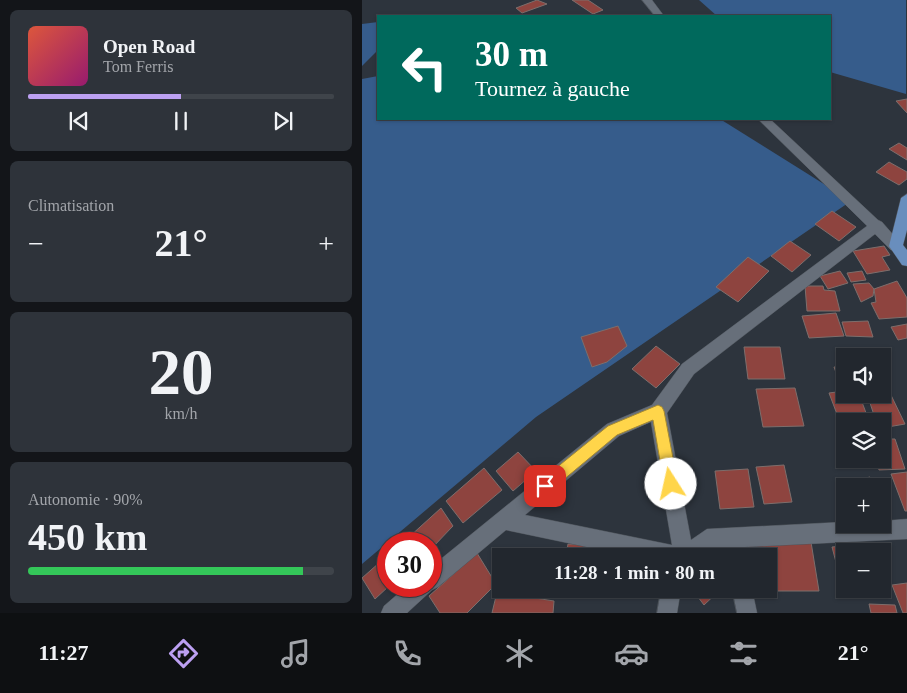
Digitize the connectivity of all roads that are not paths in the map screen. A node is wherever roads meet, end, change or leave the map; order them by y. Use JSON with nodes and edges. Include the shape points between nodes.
{"nodes":[{"id":1,"x":647,"y":0,"type":"edge"},
{"id":2,"x":659,"y":15,"type":"edge"},
{"id":3,"x":765,"y":120,"type":"edge"},
{"id":4,"x":906,"y":198,"type":"edge"},
{"id":5,"x":877,"y":225,"type":"junction"},
{"id":6,"x":896,"y":246,"type":"junction"},
{"id":7,"x":906,"y":261,"type":"edge"},
{"id":8,"x":658,"y":411,"type":"junction"},
{"id":9,"x":504,"y":520,"type":"junction"},
{"id":10,"x":906,"y":529,"type":"edge"},
{"id":11,"x":735,"y":547,"type":"edge"},
{"id":12,"x":638,"y":548,"type":"edge"},
{"id":13,"x":684,"y":548,"type":"edge"},
{"id":14,"x":695,"y":548,"type":"edge"},
{"id":15,"x":442,"y":571,"type":"edge"},
{"id":16,"x":410,"y":597,"type":"edge"},
{"id":17,"x":670,"y":598,"type":"edge"},
{"id":18,"x":744,"y":598,"type":"edge"},
{"id":19,"x":391,"y":613,"type":"edge"},
{"id":20,"x":667,"y":613,"type":"edge"},
{"id":21,"x":747,"y":613,"type":"edge"}],
"edges":[{"from":1,"to":2,"type":"street"},
{"from":3,"to":5,"type":"street"},
{"from":4,"to":6,"type":"main road"},
{"from":5,"to":6,"type":"street"},
{"from":5,"to":8,"type":"street","via":[[688,369]]},
{"from":6,"to":7,"type":"main road"},
{"from":8,"to":9,"type":"street","via":[[612,430]]},
{"from":8,"to":13,"type":"street"},
{"from":9,"to":12,"type":"street"},
{"from":9,"to":15,"type":"street"},
{"from":10,"to":11,"type":"street"},
{"from":11,"to":14,"type":"street","via":[[706,539]]},
{"from":16,"to":19,"type":"street"},
{"from":17,"to":20,"type":"street"},
{"from":18,"to":21,"type":"street"}]}
